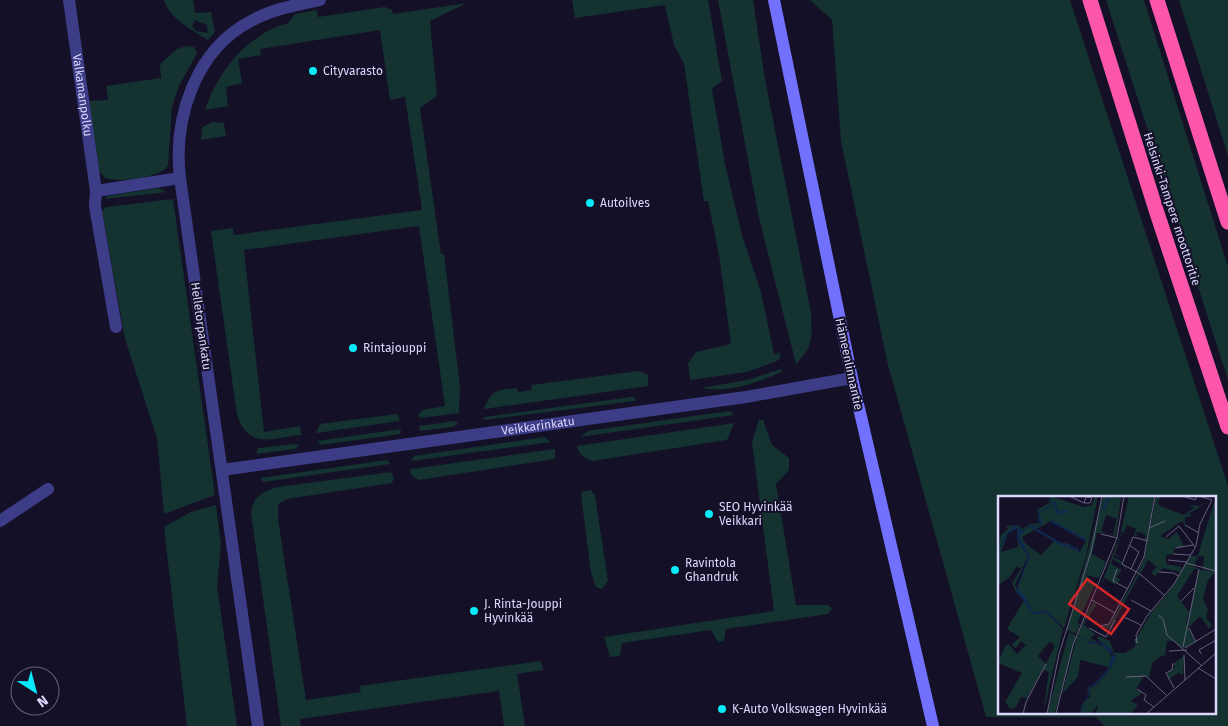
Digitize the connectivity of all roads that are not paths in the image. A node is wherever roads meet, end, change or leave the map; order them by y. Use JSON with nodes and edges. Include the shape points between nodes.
{"nodes":[{"id":1,"x":69,"y":0,"type":"edge"},
{"id":2,"x":320,"y":0,"type":"edge"},
{"id":3,"x":774,"y":0,"type":"edge"},
{"id":4,"x":1090,"y":0,"type":"edge"},
{"id":5,"x":1157,"y":0,"type":"edge"},
{"id":6,"x":180,"y":178,"type":"junction"},
{"id":7,"x":96,"y":190,"type":"junction"},
{"id":8,"x":1228,"y":222,"type":"edge"},
{"id":9,"x":116,"y":327,"type":"dead end"},
{"id":10,"x":852,"y":378,"type":"junction"},
{"id":11,"x":1228,"y":427,"type":"edge"},
{"id":12,"x":222,"y":470,"type":"junction"},
{"id":13,"x":48,"y":489,"type":"dead end"},
{"id":14,"x":0,"y":521,"type":"edge"},
{"id":15,"x":258,"y":726,"type":"edge"},
{"id":16,"x":933,"y":726,"type":"edge"}],
"edges":[{"from":1,"to":7,"type":"street","name":"Valkamanpolku"},
{"from":2,"to":6,"type":"street","name":"Helletorpankatu","via":[[276,10],[250,21],[233,32],[206,62],[187,100],[182,120]]},
{"from":3,"to":10,"type":"main road","name":"Hämeenlinnantie"},
{"from":4,"to":11,"type":"highway","name":"Helsinki-Tampere moottoritie"},
{"from":5,"to":8,"type":"highway"},
{"from":6,"to":7,"type":"street"},
{"from":6,"to":12,"type":"street","name":"Helletorpankatu"},
{"from":7,"to":9,"type":"street","name":"Valkamanpolku","via":[[95,206]]},
{"from":10,"to":12,"type":"street","name":"Veikkarinkatu","via":[[746,397]]},
{"from":10,"to":16,"type":"main road","name":"Hämeenlinnantie"},
{"from":12,"to":15,"type":"street","name":"Helletorpankatu"},
{"from":13,"to":14,"type":"street"}]}
